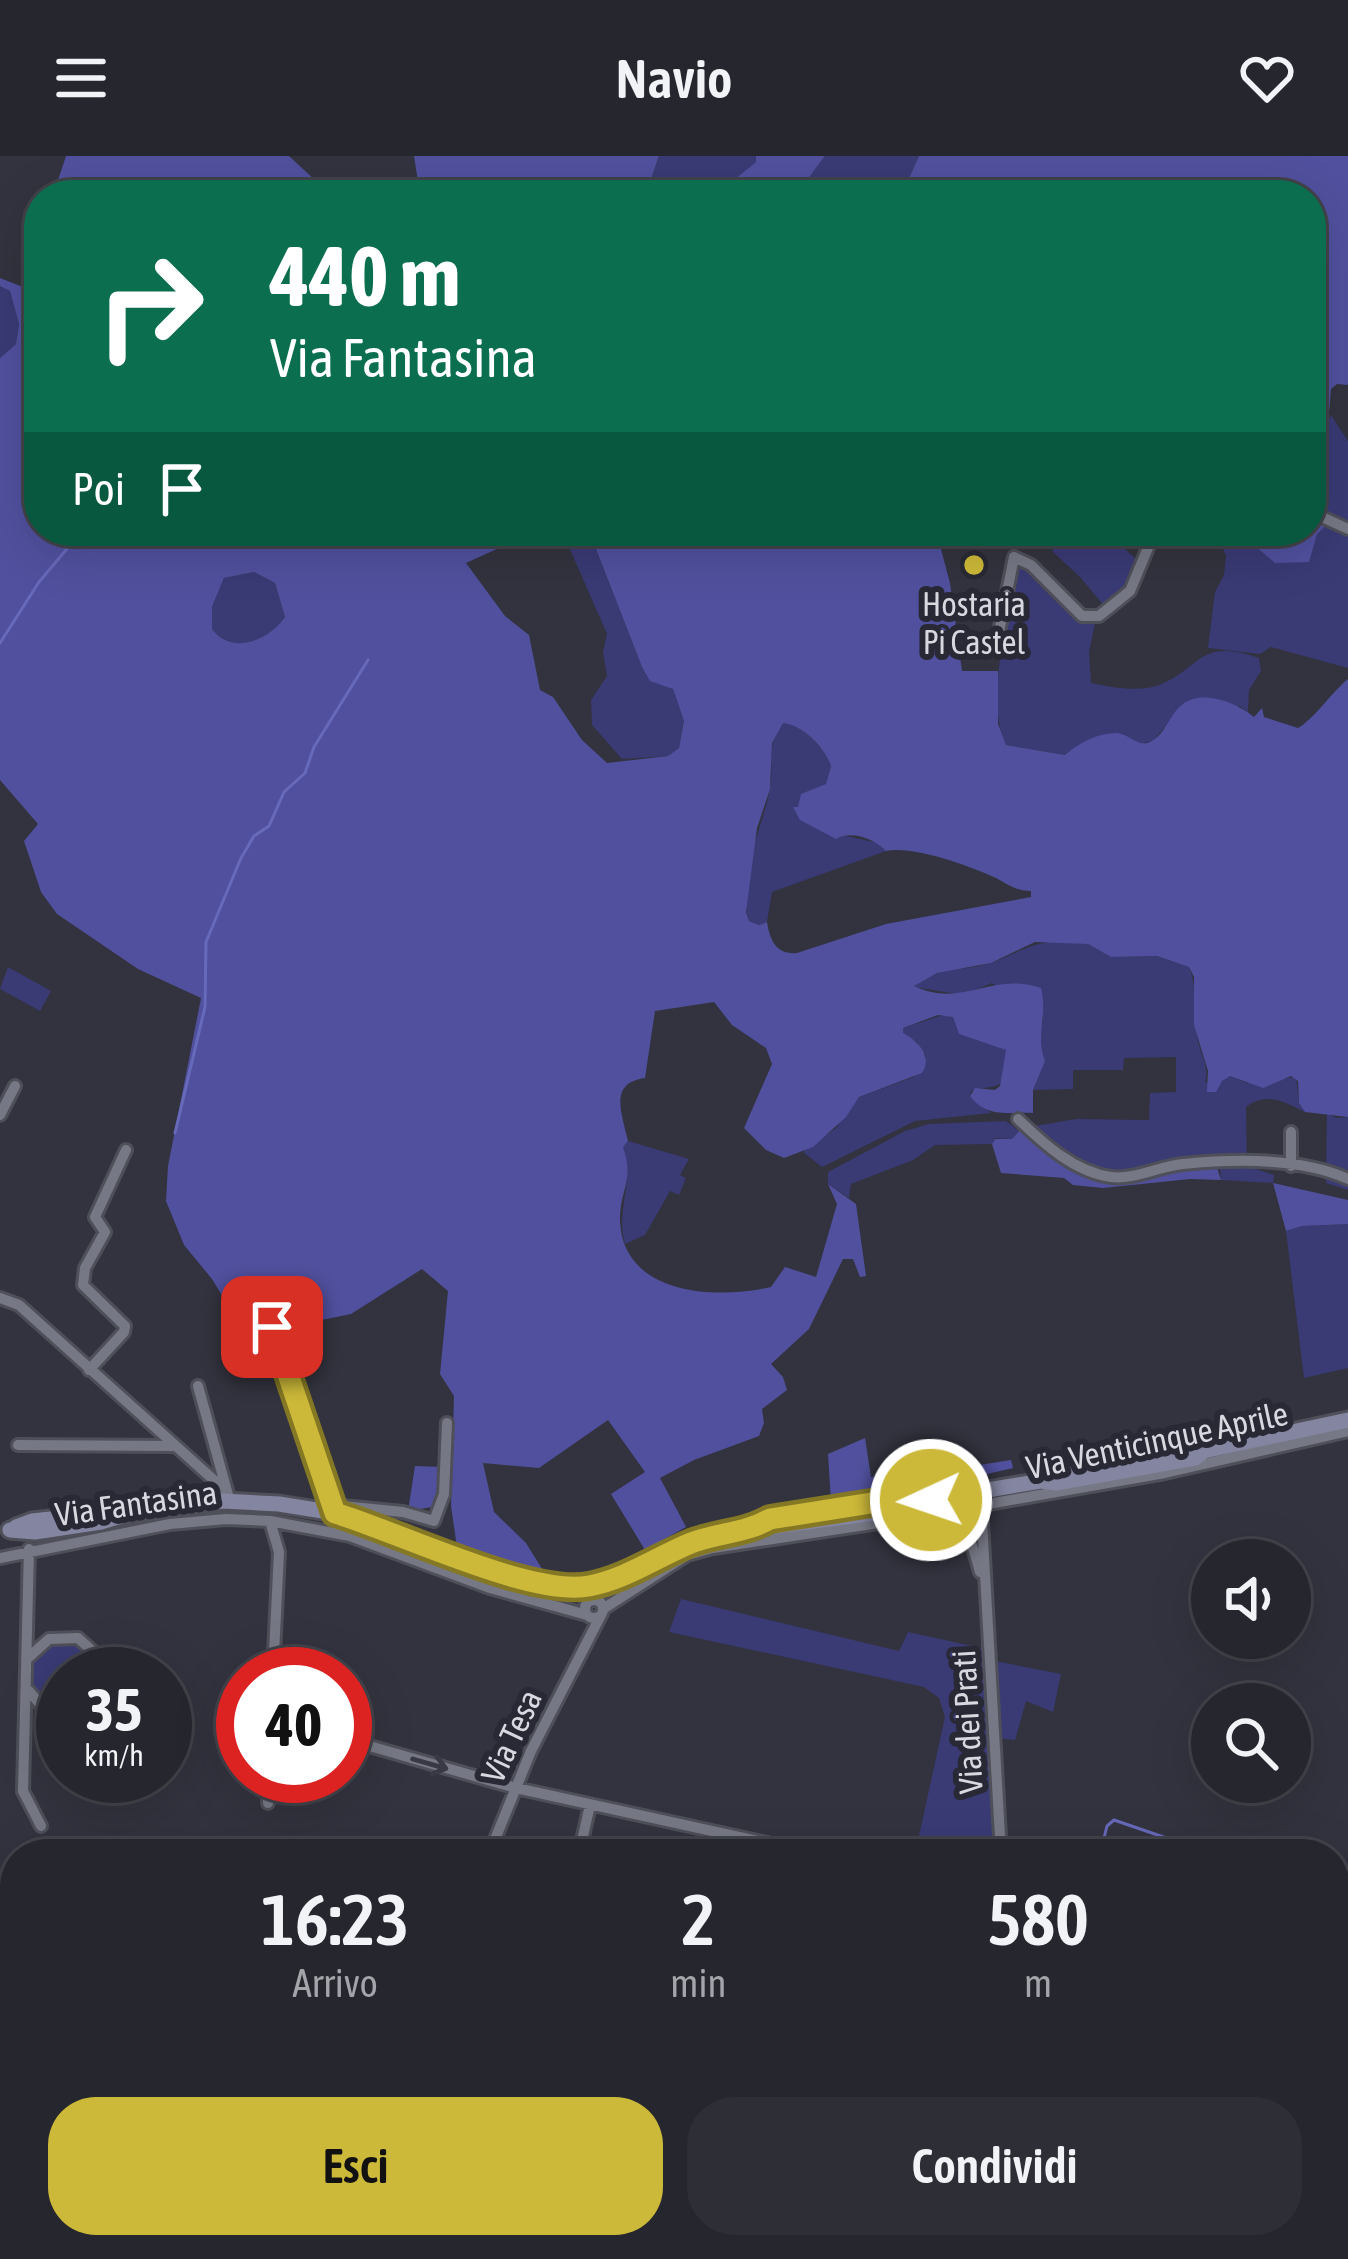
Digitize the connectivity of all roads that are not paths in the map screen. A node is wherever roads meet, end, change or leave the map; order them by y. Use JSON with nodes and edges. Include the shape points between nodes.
{"nodes":[{"id":1,"x":1150,"y":546,"type":"edge"},
{"id":2,"x":996,"y":647,"type":"dead end"},
{"id":3,"x":15,"y":1086,"type":"dead end"},
{"id":4,"x":0,"y":1115,"type":"edge"},
{"id":5,"x":1018,"y":1118,"type":"dead end"},
{"id":6,"x":1291,"y":1132,"type":"dead end"},
{"id":7,"x":126,"y":1150,"type":"dead end"},
{"id":8,"x":1291,"y":1166,"type":"junction"},
{"id":9,"x":1348,"y":1179,"type":"edge"},
{"id":10,"x":0,"y":1298,"type":"edge"},
{"id":11,"x":258,"y":1324,"type":"dead end"},
{"id":12,"x":89,"y":1370,"type":"junction"},
{"id":13,"x":198,"y":1386,"type":"dead end"},
{"id":14,"x":1348,"y":1420,"type":"edge"},
{"id":15,"x":447,"y":1423,"type":"dead end"},
{"id":16,"x":1348,"y":1431,"type":"edge"},
{"id":17,"x":17,"y":1444,"type":"dead end"},
{"id":18,"x":175,"y":1446,"type":"junction"},
{"id":19,"x":227,"y":1501,"type":"junction"},
{"id":20,"x":973,"y":1507,"type":"junction"},
{"id":21,"x":333,"y":1509,"type":"junction"},
{"id":22,"x":923,"y":1517,"type":"junction"},
{"id":23,"x":270,"y":1521,"type":"junction"},
{"id":24,"x":292,"y":1524,"type":"junction"},
{"id":25,"x":965,"y":1526,"type":"junction"},
{"id":26,"x":5,"y":1530,"type":"edge"},
{"id":27,"x":29,"y":1550,"type":"junction"},
{"id":28,"x":279,"y":1552,"type":"junction"},
{"id":29,"x":0,"y":1558,"type":"edge"},
{"id":30,"x":984,"y":1587,"type":"junction"},
{"id":31,"x":594,"y":1610,"type":"junction"},
{"id":32,"x":41,"y":1647,"type":"edge"},
{"id":33,"x":88,"y":1647,"type":"edge"},
{"id":34,"x":274,"y":1647,"type":"edge"},
{"id":35,"x":36,"y":1651,"type":"edge"},
{"id":36,"x":28,"y":1658,"type":"junction"},
{"id":37,"x":27,"y":1688,"type":"junction"},
{"id":38,"x":36,"y":1699,"type":"edge"},
{"id":39,"x":372,"y":1747,"type":"edge"},
{"id":40,"x":515,"y":1788,"type":"junction"},
{"id":41,"x":590,"y":1805,"type":"junction"},
{"id":42,"x":41,"y":1826,"type":"dead end"},
{"id":43,"x":494,"y":1839,"type":"edge"},
{"id":44,"x":582,"y":1839,"type":"edge"},
{"id":45,"x":748,"y":1839,"type":"edge"},
{"id":46,"x":1000,"y":1839,"type":"edge"}],
"edges":[{"from":1,"to":2,"type":"street","via":[[1130,591],[1100,616],[1082,616],[1014,557]]},
{"from":3,"to":4,"type":"street"},
{"from":5,"to":8,"type":"street","via":[[1082,1168],[1114,1178],[1183,1164]]},
{"from":6,"to":8,"type":"street"},
{"from":7,"to":12,"type":"street","via":[[95,1217],[105,1232],[82,1276],[124,1332]]},
{"from":8,"to":9,"type":"street"},
{"from":10,"to":12,"type":"street","via":[[19,1305]]},
{"from":11,"to":21,"type":"street","via":[[272,1327]]},
{"from":12,"to":18,"type":"street"},
{"from":13,"to":19,"type":"street"},
{"from":14,"to":20,"type":"street","name":"Via Venticinque Aprile","via":[[1195,1458],[1041,1481]]},
{"from":15,"to":21,"type":"street","via":[[444,1494],[434,1521]]},
{"from":16,"to":20,"type":"street","name":"Via Venticinque Aprile"},
{"from":17,"to":18,"type":"street"},
{"from":18,"to":19,"type":"street"},
{"from":19,"to":21,"type":"street","name":"Via Fantasina"},
{"from":19,"to":26,"type":"street","name":"Via Fantasina","via":[[101,1511]]},
{"from":20,"to":21,"type":"street","name":"Via Venticinque Aprile","via":[[900,1505],[756,1527],[698,1540],[608,1582],[567,1589],[521,1580]]},
{"from":20,"to":22,"type":"street","name":"Via Venticinque Aprile"},
{"from":20,"to":25,"type":"street","via":[[974,1528]]},
{"from":20,"to":30,"type":"street","name":"Via dei Prati"},
{"from":22,"to":25,"type":"street","name":"Via Venticinque Aprile"},
{"from":22,"to":31,"type":"street","name":"Via Venticinque Aprile","via":[[712,1548]]},
{"from":23,"to":24,"type":"street","name":"Via Fantasina"},
{"from":23,"to":27,"type":"street","name":"Via Fantasina","via":[[170,1524]]},
{"from":23,"to":28,"type":"street"},
{"from":24,"to":28,"type":"street"},
{"from":24,"to":31,"type":"street","name":"Via Fantasina","via":[[490,1588]]},
{"from":25,"to":30,"type":"street","name":"Via dei Prati"},
{"from":27,"to":29,"type":"street","name":"Via Fantasina"},
{"from":27,"to":36,"type":"street"},
{"from":28,"to":34,"type":"street"},
{"from":30,"to":46,"type":"street","name":"Via dei Prati"},
{"from":31,"to":40,"type":"street","name":"Via Tesa"},
{"from":32,"to":33,"type":"street","via":[[78,1638]]},
{"from":35,"to":36,"type":"street"},
{"from":36,"to":37,"type":"street"},
{"from":37,"to":38,"type":"street"},
{"from":37,"to":42,"type":"street","via":[[23,1791]]},
{"from":39,"to":40,"type":"street","one_way":true},
{"from":40,"to":41,"type":"street"},
{"from":40,"to":43,"type":"street","name":"Via Tesa"},
{"from":41,"to":44,"type":"street"},
{"from":41,"to":45,"type":"street"}]}
